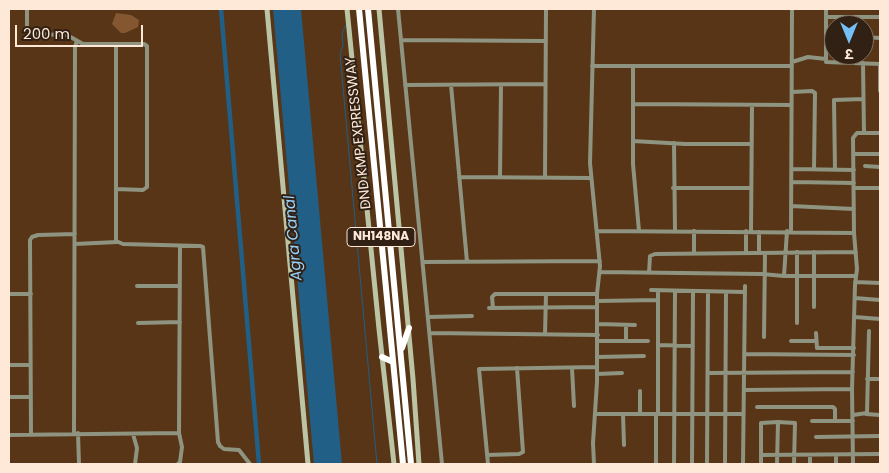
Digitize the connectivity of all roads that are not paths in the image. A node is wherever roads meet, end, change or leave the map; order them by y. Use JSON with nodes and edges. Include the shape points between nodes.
{"nodes":[{"id":1,"x":27,"y":9,"type":"edge"},
{"id":2,"x":267,"y":9,"type":"edge"},
{"id":3,"x":347,"y":9,"type":"edge"},
{"id":4,"x":359,"y":9,"type":"edge"},
{"id":5,"x":368,"y":9,"type":"edge"},
{"id":6,"x":379,"y":9,"type":"edge"},
{"id":7,"x":398,"y":9,"type":"edge"},
{"id":8,"x":546,"y":9,"type":"edge"},
{"id":9,"x":594,"y":9,"type":"edge"},
{"id":10,"x":792,"y":9,"type":"edge"},
{"id":11,"x":401,"y":40,"type":"junction"},
{"id":12,"x":77,"y":41,"type":"junction"},
{"id":13,"x":546,"y":41,"type":"junction"},
{"id":14,"x":116,"y":44,"type":"junction"},
{"id":15,"x":824,"y":59,"type":"edge"},
{"id":16,"x":792,"y":64,"type":"junction"},
{"id":17,"x":880,"y":64,"type":"edge"},
{"id":18,"x":863,"y":65,"type":"edge"},
{"id":19,"x":592,"y":66,"type":"junction"},
{"id":20,"x":633,"y":67,"type":"junction"},
{"id":21,"x":405,"y":84,"type":"junction"},
{"id":22,"x":545,"y":84,"type":"junction"},
{"id":23,"x":451,"y":85,"type":"junction"},
{"id":24,"x":501,"y":85,"type":"junction"},
{"id":25,"x":880,"y":91,"type":"edge"},
{"id":26,"x":792,"y":92,"type":"junction"},
{"id":27,"x":863,"y":99,"type":"junction"},
{"id":28,"x":633,"y":104,"type":"junction"},
{"id":29,"x":752,"y":105,"type":"junction"},
{"id":30,"x":792,"y":105,"type":"junction"},
{"id":31,"x":864,"y":133,"type":"junction"},
{"id":32,"x":880,"y":133,"type":"edge"},
{"id":33,"x":633,"y":141,"type":"junction"},
{"id":34,"x":674,"y":143,"type":"junction"},
{"id":35,"x":752,"y":144,"type":"junction"},
{"id":36,"x":854,"y":154,"type":"junction"},
{"id":37,"x":880,"y":154,"type":"edge"},
{"id":38,"x":865,"y":166,"type":"dead end"},
{"id":39,"x":880,"y":167,"type":"edge"},
{"id":40,"x":792,"y":169,"type":"junction"},
{"id":41,"x":814,"y":169,"type":"junction"},
{"id":42,"x":834,"y":170,"type":"junction"},
{"id":43,"x":854,"y":170,"type":"junction"},
{"id":44,"x":459,"y":177,"type":"junction"},
{"id":45,"x":500,"y":177,"type":"junction"},
{"id":46,"x":546,"y":177,"type":"junction"},
{"id":47,"x":591,"y":178,"type":"junction"},
{"id":48,"x":792,"y":182,"type":"junction"},
{"id":49,"x":854,"y":183,"type":"junction"},
{"id":50,"x":673,"y":188,"type":"junction"},
{"id":51,"x":751,"y":188,"type":"junction"},
{"id":52,"x":854,"y":188,"type":"junction"},
{"id":53,"x":880,"y":188,"type":"edge"},
{"id":54,"x":116,"y":189,"type":"junction"},
{"id":55,"x":792,"y":206,"type":"junction"},
{"id":56,"x":854,"y":209,"type":"junction"},
{"id":57,"x":675,"y":230,"type":"junction"},
{"id":58,"x":598,"y":231,"type":"junction"},
{"id":59,"x":639,"y":231,"type":"junction"},
{"id":60,"x":694,"y":231,"type":"junction"},
{"id":61,"x":748,"y":231,"type":"junction"},
{"id":62,"x":759,"y":232,"type":"junction"},
{"id":63,"x":789,"y":232,"type":"junction"},
{"id":64,"x":854,"y":233,"type":"junction"},
{"id":65,"x":75,"y":234,"type":"junction"},
{"id":66,"x":117,"y":242,"type":"junction"},
{"id":67,"x":75,"y":244,"type":"junction"},
{"id":68,"x":180,"y":246,"type":"junction"},
{"id":69,"x":785,"y":252,"type":"junction"},
{"id":70,"x":797,"y":252,"type":"junction"},
{"id":71,"x":814,"y":252,"type":"junction"},
{"id":72,"x":856,"y":252,"type":"junction"},
{"id":73,"x":694,"y":253,"type":"junction"},
{"id":74,"x":746,"y":253,"type":"junction"},
{"id":75,"x":759,"y":253,"type":"junction"},
{"id":76,"x":765,"y":253,"type":"junction"},
{"id":77,"x":600,"y":260,"type":"junction"},
{"id":78,"x":422,"y":262,"type":"junction"},
{"id":79,"x":467,"y":262,"type":"junction"},
{"id":80,"x":600,"y":272,"type":"junction"},
{"id":81,"x":649,"y":273,"type":"junction"},
{"id":82,"x":765,"y":275,"type":"junction"},
{"id":83,"x":784,"y":276,"type":"junction"},
{"id":84,"x":798,"y":276,"type":"junction"},
{"id":85,"x":813,"y":276,"type":"junction"},
{"id":86,"x":856,"y":276,"type":"junction"},
{"id":87,"x":855,"y":282,"type":"junction"},
{"id":88,"x":880,"y":283,"type":"edge"},
{"id":89,"x":137,"y":286,"type":"dead end"},
{"id":90,"x":180,"y":286,"type":"junction"},
{"id":91,"x":745,"y":286,"type":"dead end"},
{"id":92,"x":651,"y":290,"type":"dead end"},
{"id":93,"x":658,"y":291,"type":"junction"},
{"id":94,"x":675,"y":291,"type":"junction"},
{"id":95,"x":708,"y":291,"type":"junction"},
{"id":96,"x":694,"y":292,"type":"junction"},
{"id":97,"x":726,"y":292,"type":"junction"},
{"id":98,"x":744,"y":292,"type":"junction"},
{"id":99,"x":9,"y":294,"type":"edge"},
{"id":100,"x":31,"y":294,"type":"junction"},
{"id":101,"x":546,"y":294,"type":"junction"},
{"id":102,"x":598,"y":294,"type":"junction"},
{"id":103,"x":854,"y":298,"type":"junction"},
{"id":104,"x":658,"y":300,"type":"junction"},
{"id":105,"x":880,"y":300,"type":"edge"},
{"id":106,"x":597,"y":301,"type":"junction"},
{"id":107,"x":814,"y":307,"type":"dead end"},
{"id":108,"x":546,"y":308,"type":"junction"},
{"id":109,"x":597,"y":308,"type":"junction"},
{"id":110,"x":472,"y":316,"type":"dead end"},
{"id":111,"x":428,"y":317,"type":"junction"},
{"id":112,"x":854,"y":317,"type":"junction"},
{"id":113,"x":880,"y":319,"type":"edge"},
{"id":114,"x":180,"y":322,"type":"junction"},
{"id":115,"x":138,"y":323,"type":"dead end"},
{"id":116,"x":797,"y":323,"type":"dead end"},
{"id":117,"x":598,"y":324,"type":"junction"},
{"id":118,"x":626,"y":325,"type":"junction"},
{"id":119,"x":635,"y":325,"type":"dead end"},
{"id":120,"x":409,"y":328,"type":"junction"},
{"id":121,"x":869,"y":331,"type":"dead end"},
{"id":122,"x":816,"y":332,"type":"dead end"},
{"id":123,"x":430,"y":333,"type":"junction"},
{"id":124,"x":546,"y":334,"type":"junction"},
{"id":125,"x":598,"y":335,"type":"junction"},
{"id":126,"x":764,"y":337,"type":"dead end"},
{"id":127,"x":598,"y":341,"type":"junction"},
{"id":128,"x":626,"y":341,"type":"junction"},
{"id":129,"x":648,"y":341,"type":"dead end"},
{"id":130,"x":791,"y":341,"type":"dead end"},
{"id":131,"x":816,"y":341,"type":"junction"},
{"id":132,"x":659,"y":345,"type":"junction"},
{"id":133,"x":676,"y":346,"type":"junction"},
{"id":134,"x":693,"y":346,"type":"junction"},
{"id":135,"x":854,"y":348,"type":"junction"},
{"id":136,"x":401,"y":351,"type":"junction"},
{"id":137,"x":744,"y":354,"type":"junction"},
{"id":138,"x":854,"y":355,"type":"junction"},
{"id":139,"x":597,"y":356,"type":"junction"},
{"id":140,"x":644,"y":356,"type":"dead end"},
{"id":141,"x":382,"y":358,"type":"junction"},
{"id":142,"x":393,"y":362,"type":"junction"},
{"id":143,"x":9,"y":365,"type":"edge"},
{"id":144,"x":30,"y":365,"type":"junction"},
{"id":145,"x":597,"y":367,"type":"junction"},
{"id":146,"x":517,"y":368,"type":"junction"},
{"id":147,"x":572,"y":368,"type":"junction"},
{"id":148,"x":853,"y":372,"type":"junction"},
{"id":149,"x":622,"y":373,"type":"dead end"},
{"id":150,"x":708,"y":373,"type":"junction"},
{"id":151,"x":727,"y":373,"type":"junction"},
{"id":152,"x":744,"y":373,"type":"junction"},
{"id":153,"x":597,"y":374,"type":"junction"},
{"id":154,"x":867,"y":379,"type":"junction"},
{"id":155,"x":880,"y":379,"type":"edge"},
{"id":156,"x":744,"y":390,"type":"junction"},
{"id":157,"x":852,"y":390,"type":"junction"},
{"id":158,"x":640,"y":391,"type":"dead end"},
{"id":159,"x":9,"y":397,"type":"edge"},
{"id":160,"x":30,"y":397,"type":"junction"},
{"id":161,"x":574,"y":406,"type":"dead end"},
{"id":162,"x":757,"y":407,"type":"dead end"},
{"id":163,"x":595,"y":414,"type":"junction"},
{"id":164,"x":623,"y":414,"type":"junction"},
{"id":165,"x":640,"y":414,"type":"junction"},
{"id":166,"x":657,"y":414,"type":"junction"},
{"id":167,"x":675,"y":414,"type":"junction"},
{"id":168,"x":692,"y":414,"type":"junction"},
{"id":169,"x":708,"y":414,"type":"junction"},
{"id":170,"x":726,"y":414,"type":"junction"},
{"id":171,"x":744,"y":414,"type":"junction"},
{"id":172,"x":866,"y":414,"type":"junction"},
{"id":173,"x":853,"y":415,"type":"junction"},
{"id":174,"x":880,"y":415,"type":"edge"},
{"id":175,"x":812,"y":421,"type":"dead end"},
{"id":176,"x":835,"y":421,"type":"junction"},
{"id":177,"x":853,"y":421,"type":"junction"},
{"id":178,"x":778,"y":422,"type":"junction"},
{"id":179,"x":76,"y":433,"type":"junction"},
{"id":180,"x":179,"y":433,"type":"junction"},
{"id":181,"x":133,"y":434,"type":"junction"},
{"id":182,"x":9,"y":435,"type":"edge"},
{"id":183,"x":30,"y":435,"type":"junction"},
{"id":184,"x":880,"y":436,"type":"edge"},
{"id":185,"x":816,"y":437,"type":"dead end"},
{"id":186,"x":853,"y":437,"type":"junction"},
{"id":187,"x":624,"y":445,"type":"dead end"},
{"id":188,"x":880,"y":454,"type":"edge"},
{"id":189,"x":486,"y":455,"type":"junction"},
{"id":190,"x":761,"y":455,"type":"junction"},
{"id":191,"x":777,"y":455,"type":"junction"},
{"id":192,"x":794,"y":455,"type":"junction"},
{"id":193,"x":810,"y":455,"type":"junction"},
{"id":194,"x":836,"y":455,"type":"junction"},
{"id":195,"x":853,"y":455,"type":"junction"},
{"id":196,"x":79,"y":464,"type":"edge"},
{"id":197,"x":135,"y":464,"type":"edge"},
{"id":198,"x":178,"y":464,"type":"edge"},
{"id":199,"x":250,"y":464,"type":"edge"},
{"id":200,"x":308,"y":464,"type":"edge"},
{"id":201,"x":394,"y":464,"type":"edge"},
{"id":202,"x":403,"y":464,"type":"edge"},
{"id":203,"x":412,"y":464,"type":"edge"},
{"id":204,"x":419,"y":464,"type":"edge"},
{"id":205,"x":442,"y":464,"type":"edge"},
{"id":206,"x":488,"y":464,"type":"edge"},
{"id":207,"x":594,"y":464,"type":"edge"},
{"id":208,"x":656,"y":464,"type":"edge"},
{"id":209,"x":674,"y":464,"type":"edge"},
{"id":210,"x":692,"y":464,"type":"edge"},
{"id":211,"x":707,"y":464,"type":"edge"},
{"id":212,"x":725,"y":464,"type":"edge"},
{"id":213,"x":743,"y":464,"type":"edge"},
{"id":214,"x":761,"y":464,"type":"edge"},
{"id":215,"x":777,"y":464,"type":"edge"},
{"id":216,"x":794,"y":464,"type":"edge"},
{"id":217,"x":810,"y":464,"type":"edge"},
{"id":218,"x":836,"y":464,"type":"edge"},
{"id":219,"x":853,"y":464,"type":"edge"}],
"edges":[{"from":1,"to":12,"type":"street","via":[[30,33],[67,35]]},
{"from":2,"to":200,"type":"street"},
{"from":3,"to":141,"type":"street"},
{"from":4,"to":142,"type":"highway","name":"DND KMP EXPRESSWAY","number":"NH148NA"},
{"from":5,"to":136,"type":"highway","name":"DND KMP EXPRESSWAY","number":"NH148NA"},
{"from":6,"to":120,"type":"street"},
{"from":7,"to":11,"type":"street"},
{"from":8,"to":13,"type":"street"},
{"from":9,"to":19,"type":"street"},
{"from":10,"to":16,"type":"street"},
{"from":11,"to":13,"type":"street"},
{"from":11,"to":21,"type":"street"},
{"from":12,"to":14,"type":"street","via":[[83,44]]},
{"from":12,"to":65,"type":"street"},
{"from":13,"to":22,"type":"street"},
{"from":14,"to":54,"type":"street"},
{"from":14,"to":54,"type":"street","via":[[144,44],[148,49],[147,187],[143,190]]},
{"from":15,"to":16,"type":"street","via":[[808,57]]},
{"from":16,"to":20,"type":"street"},
{"from":16,"to":26,"type":"street"},
{"from":17,"to":25,"type":"street"},
{"from":18,"to":27,"type":"street"},
{"from":19,"to":20,"type":"street"},
{"from":19,"to":47,"type":"street"},
{"from":20,"to":28,"type":"street"},
{"from":21,"to":23,"type":"street"},
{"from":21,"to":78,"type":"street"},
{"from":22,"to":24,"type":"street"},
{"from":22,"to":46,"type":"street"},
{"from":23,"to":24,"type":"street"},
{"from":23,"to":44,"type":"street"},
{"from":24,"to":45,"type":"street"},
{"from":26,"to":30,"type":"street"},
{"from":26,"to":41,"type":"street","via":[[815,93]]},
{"from":27,"to":31,"type":"street"},
{"from":27,"to":42,"type":"street","via":[[834,100]]},
{"from":28,"to":29,"type":"street"},
{"from":28,"to":33,"type":"street"},
{"from":29,"to":30,"type":"street"},
{"from":29,"to":35,"type":"street"},
{"from":30,"to":40,"type":"street"},
{"from":31,"to":32,"type":"street"},
{"from":31,"to":36,"type":"street","via":[[854,135]]},
{"from":33,"to":34,"type":"street"},
{"from":33,"to":59,"type":"street"},
{"from":34,"to":35,"type":"street"},
{"from":34,"to":50,"type":"street"},
{"from":35,"to":51,"type":"street"},
{"from":36,"to":37,"type":"street"},
{"from":36,"to":43,"type":"street"},
{"from":38,"to":39,"type":"street"},
{"from":40,"to":41,"type":"street"},
{"from":40,"to":48,"type":"street"},
{"from":41,"to":42,"type":"street"},
{"from":42,"to":43,"type":"street"},
{"from":43,"to":49,"type":"street"},
{"from":44,"to":45,"type":"street"},
{"from":44,"to":79,"type":"street"},
{"from":45,"to":46,"type":"street"},
{"from":46,"to":47,"type":"street"},
{"from":47,"to":58,"type":"street"},
{"from":48,"to":49,"type":"street"},
{"from":48,"to":55,"type":"street"},
{"from":49,"to":52,"type":"street"},
{"from":50,"to":51,"type":"street"},
{"from":50,"to":57,"type":"street"},
{"from":51,"to":61,"type":"street"},
{"from":52,"to":53,"type":"street"},
{"from":52,"to":56,"type":"street"},
{"from":54,"to":66,"type":"street"},
{"from":55,"to":56,"type":"street"},
{"from":55,"to":63,"type":"street"},
{"from":56,"to":64,"type":"street"},
{"from":57,"to":59,"type":"street"},
{"from":57,"to":60,"type":"street"},
{"from":58,"to":59,"type":"street"},
{"from":58,"to":77,"type":"street"},
{"from":60,"to":61,"type":"street"},
{"from":60,"to":73,"type":"street"},
{"from":61,"to":62,"type":"street"},
{"from":61,"to":74,"type":"street"},
{"from":62,"to":63,"type":"street"},
{"from":62,"to":75,"type":"street"},
{"from":63,"to":64,"type":"street"},
{"from":63,"to":69,"type":"street"},
{"from":64,"to":72,"type":"street"},
{"from":65,"to":67,"type":"street"},
{"from":65,"to":100,"type":"street","via":[[32,237]]},
{"from":66,"to":67,"type":"street"},
{"from":66,"to":68,"type":"street"},
{"from":67,"to":179,"type":"street"},
{"from":68,"to":90,"type":"street"},
{"from":68,"to":199,"type":"street","via":[[200,246],[204,250],[218,444],[239,450]]},
{"from":69,"to":70,"type":"street"},
{"from":69,"to":76,"type":"street"},
{"from":69,"to":83,"type":"street"},
{"from":70,"to":71,"type":"street"},
{"from":70,"to":84,"type":"street"},
{"from":71,"to":72,"type":"street"},
{"from":71,"to":85,"type":"street"},
{"from":72,"to":86,"type":"street"},
{"from":73,"to":74,"type":"street"},
{"from":73,"to":81,"type":"street","via":[[651,255]]},
{"from":74,"to":75,"type":"street"},
{"from":75,"to":76,"type":"street"},
{"from":76,"to":82,"type":"street"},
{"from":77,"to":79,"type":"street"},
{"from":77,"to":80,"type":"street"},
{"from":78,"to":79,"type":"street"},
{"from":78,"to":111,"type":"street"},
{"from":80,"to":81,"type":"street"},
{"from":80,"to":102,"type":"street"},
{"from":81,"to":82,"type":"street"},
{"from":82,"to":83,"type":"street"},
{"from":82,"to":126,"type":"street"},
{"from":83,"to":84,"type":"street"},
{"from":84,"to":85,"type":"street"},
{"from":84,"to":116,"type":"street"},
{"from":85,"to":86,"type":"street"},
{"from":85,"to":107,"type":"street"},
{"from":86,"to":87,"type":"street"},
{"from":87,"to":88,"type":"street"},
{"from":87,"to":103,"type":"street"},
{"from":89,"to":90,"type":"street"},
{"from":90,"to":114,"type":"street"},
{"from":91,"to":98,"type":"street"},
{"from":92,"to":93,"type":"street"},
{"from":93,"to":94,"type":"street"},
{"from":93,"to":104,"type":"street"},
{"from":94,"to":96,"type":"street"},
{"from":94,"to":133,"type":"street"},
{"from":95,"to":96,"type":"street"},
{"from":95,"to":97,"type":"street"},
{"from":95,"to":150,"type":"street"},
{"from":96,"to":134,"type":"street"},
{"from":97,"to":98,"type":"street"},
{"from":97,"to":151,"type":"street"},
{"from":98,"to":137,"type":"street"},
{"from":99,"to":100,"type":"street"},
{"from":100,"to":144,"type":"street"},
{"from":101,"to":102,"type":"street"},
{"from":101,"to":108,"type":"street"},
{"from":101,"to":108,"type":"street","via":[[495,294],[491,308]]},
{"from":102,"to":106,"type":"street"},
{"from":103,"to":105,"type":"street"},
{"from":103,"to":112,"type":"street"},
{"from":104,"to":106,"type":"street"},
{"from":104,"to":132,"type":"street"},
{"from":106,"to":109,"type":"street"},
{"from":108,"to":109,"type":"street"},
{"from":108,"to":124,"type":"street"},
{"from":109,"to":117,"type":"street"},
{"from":110,"to":111,"type":"street"},
{"from":111,"to":123,"type":"street"},
{"from":112,"to":113,"type":"street"},
{"from":112,"to":135,"type":"street"},
{"from":114,"to":115,"type":"street"},
{"from":114,"to":180,"type":"street"},
{"from":117,"to":118,"type":"street"},
{"from":117,"to":125,"type":"street"},
{"from":118,"to":119,"type":"street"},
{"from":118,"to":128,"type":"street"},
{"from":120,"to":136,"type":"highway"},
{"from":120,"to":204,"type":"street"},
{"from":121,"to":154,"type":"street"},
{"from":122,"to":131,"type":"street"},
{"from":123,"to":124,"type":"street"},
{"from":123,"to":205,"type":"street"},
{"from":124,"to":125,"type":"street"},
{"from":125,"to":127,"type":"street"},
{"from":127,"to":128,"type":"street"},
{"from":127,"to":139,"type":"street"},
{"from":128,"to":129,"type":"street"},
{"from":130,"to":131,"type":"street"},
{"from":131,"to":135,"type":"street","via":[[818,349]]},
{"from":132,"to":133,"type":"street"},
{"from":132,"to":166,"type":"street"},
{"from":133,"to":134,"type":"street"},
{"from":133,"to":167,"type":"street"},
{"from":134,"to":168,"type":"street"},
{"from":135,"to":138,"type":"street"},
{"from":136,"to":203,"type":"highway","name":"DND KMP EXPRESSWAY","number":"NH148NA"},
{"from":137,"to":138,"type":"street"},
{"from":137,"to":152,"type":"street"},
{"from":138,"to":148,"type":"street"},
{"from":139,"to":140,"type":"street"},
{"from":139,"to":145,"type":"street"},
{"from":141,"to":142,"type":"highway"},
{"from":141,"to":201,"type":"street"},
{"from":142,"to":202,"type":"highway","name":"DND KMP EXPRESSWAY","number":"NH148NA"},
{"from":143,"to":144,"type":"street"},
{"from":144,"to":160,"type":"street"},
{"from":145,"to":147,"type":"street"},
{"from":145,"to":153,"type":"street"},
{"from":146,"to":147,"type":"street"},
{"from":146,"to":189,"type":"street","via":[[523,452]]},
{"from":146,"to":189,"type":"street","via":[[478,370]]},
{"from":147,"to":161,"type":"street"},
{"from":148,"to":152,"type":"street"},
{"from":148,"to":157,"type":"street"},
{"from":149,"to":153,"type":"street"},
{"from":150,"to":151,"type":"street"},
{"from":150,"to":169,"type":"street"},
{"from":151,"to":152,"type":"street"},
{"from":151,"to":170,"type":"street"},
{"from":152,"to":156,"type":"street"},
{"from":153,"to":163,"type":"street"},
{"from":154,"to":155,"type":"street"},
{"from":154,"to":172,"type":"street"},
{"from":156,"to":157,"type":"street"},
{"from":156,"to":171,"type":"street"},
{"from":157,"to":173,"type":"street"},
{"from":158,"to":165,"type":"street"},
{"from":159,"to":160,"type":"street"},
{"from":160,"to":183,"type":"street"},
{"from":162,"to":176,"type":"street","via":[[833,407]]},
{"from":163,"to":164,"type":"street"},
{"from":163,"to":207,"type":"street"},
{"from":164,"to":165,"type":"street"},
{"from":164,"to":187,"type":"street"},
{"from":165,"to":166,"type":"street"},
{"from":166,"to":167,"type":"street"},
{"from":166,"to":208,"type":"street"},
{"from":167,"to":168,"type":"street"},
{"from":167,"to":209,"type":"street"},
{"from":168,"to":169,"type":"street"},
{"from":168,"to":210,"type":"street"},
{"from":169,"to":170,"type":"street"},
{"from":169,"to":211,"type":"street"},
{"from":170,"to":171,"type":"street"},
{"from":170,"to":212,"type":"street"},
{"from":171,"to":213,"type":"street"},
{"from":172,"to":173,"type":"street"},
{"from":172,"to":174,"type":"street"},
{"from":173,"to":177,"type":"street"},
{"from":175,"to":176,"type":"street"},
{"from":176,"to":177,"type":"street"},
{"from":177,"to":186,"type":"street"},
{"from":178,"to":190,"type":"street","via":[[761,423]]},
{"from":178,"to":191,"type":"street"},
{"from":178,"to":192,"type":"street","via":[[794,423]]},
{"from":179,"to":181,"type":"street"},
{"from":179,"to":183,"type":"street"},
{"from":179,"to":196,"type":"street"},
{"from":180,"to":181,"type":"street"},
{"from":180,"to":198,"type":"street","via":[[182,447]]},
{"from":181,"to":197,"type":"street"},
{"from":182,"to":183,"type":"street"},
{"from":184,"to":186,"type":"street"},
{"from":185,"to":186,"type":"street"},
{"from":186,"to":195,"type":"street"},
{"from":188,"to":195,"type":"street"},
{"from":189,"to":206,"type":"street"},
{"from":190,"to":191,"type":"street"},
{"from":190,"to":214,"type":"street"},
{"from":191,"to":192,"type":"street"},
{"from":191,"to":215,"type":"street"},
{"from":192,"to":193,"type":"street"},
{"from":192,"to":216,"type":"street"},
{"from":193,"to":194,"type":"street"},
{"from":193,"to":217,"type":"street"},
{"from":194,"to":195,"type":"street"},
{"from":194,"to":218,"type":"street"},
{"from":195,"to":219,"type":"street"}]}
